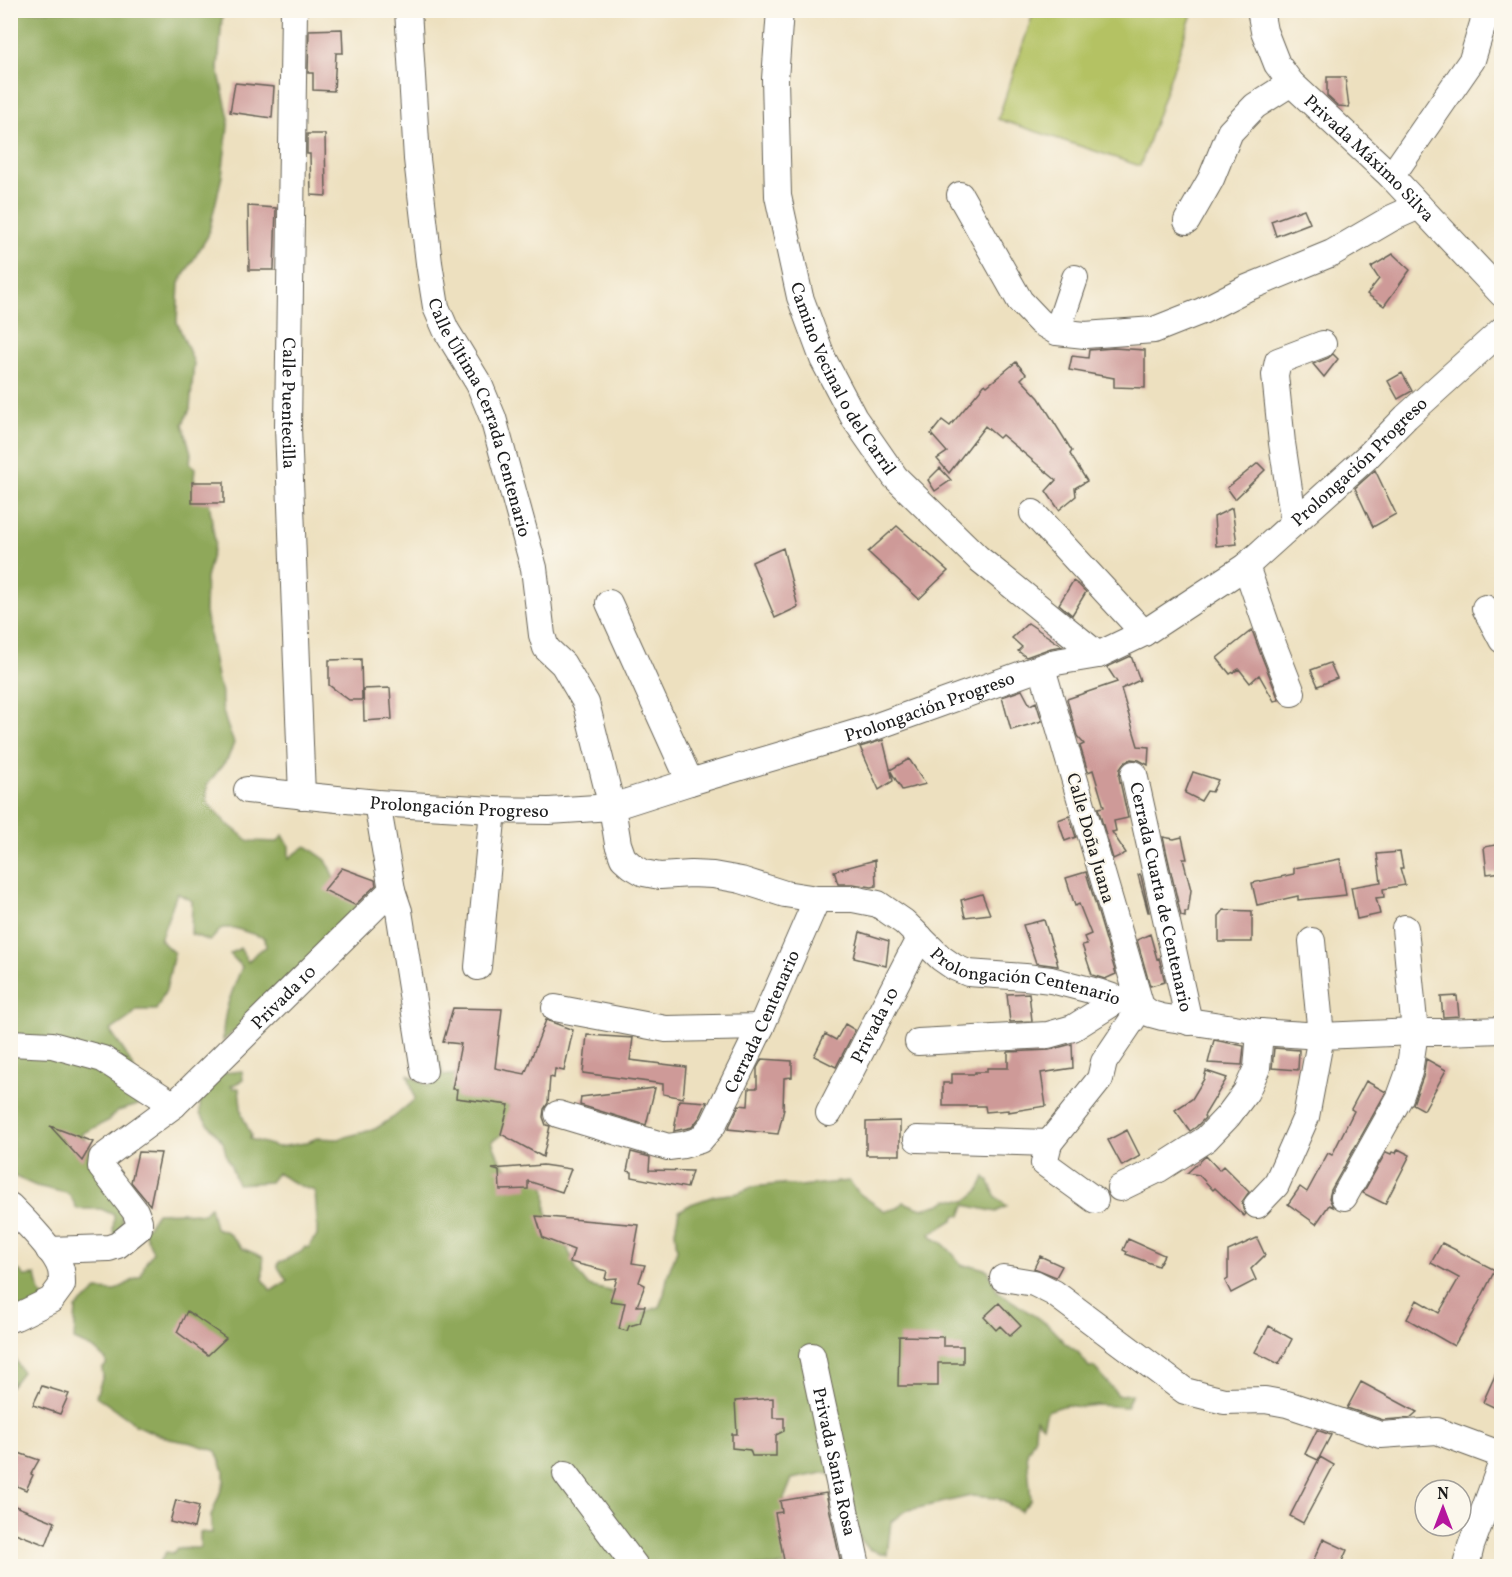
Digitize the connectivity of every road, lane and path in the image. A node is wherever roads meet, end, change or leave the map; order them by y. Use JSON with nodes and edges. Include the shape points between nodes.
{"nodes":[{"id":1,"x":294,"y":10,"type":"edge"},
{"id":2,"x":408,"y":10,"type":"edge"},
{"id":3,"x":1260,"y":10,"type":"edge"},
{"id":4,"x":1487,"y":10,"type":"edge"},
{"id":5,"x":779,"y":12,"type":"edge"},
{"id":6,"x":1291,"y":83,"type":"junction"},
{"id":7,"x":1391,"y":176,"type":"junction"},
{"id":8,"x":960,"y":195,"type":"dead end"},
{"id":9,"x":1419,"y":206,"type":"junction"},
{"id":10,"x":1187,"y":221,"type":"dead end"},
{"id":11,"x":1075,"y":278,"type":"dead end"},
{"id":12,"x":1502,"y":294,"type":"edge"},
{"id":13,"x":1502,"y":330,"type":"edge"},
{"id":14,"x":1057,"y":332,"type":"junction"},
{"id":15,"x":1323,"y":344,"type":"dead end"},
{"id":16,"x":1033,"y":513,"type":"dead end"},
{"id":17,"x":1294,"y":523,"type":"junction"},
{"id":18,"x":1246,"y":566,"type":"junction"},
{"id":19,"x":609,"y":603,"type":"dead end"},
{"id":20,"x":1485,"y":608,"type":"dead end"},
{"id":21,"x":1144,"y":633,"type":"junction"},
{"id":22,"x":1502,"y":640,"type":"edge"},
{"id":23,"x":1098,"y":655,"type":"junction"},
{"id":24,"x":1042,"y":668,"type":"junction"},
{"id":25,"x":1292,"y":693,"type":"dead end"},
{"id":26,"x":1134,"y":774,"type":"dead end"},
{"id":27,"x":690,"y":782,"type":"junction"},
{"id":28,"x":247,"y":790,"type":"dead end"},
{"id":29,"x":302,"y":796,"type":"junction"},
{"id":30,"x":377,"y":803,"type":"junction"},
{"id":31,"x":612,"y":807,"type":"junction"},
{"id":32,"x":493,"y":810,"type":"junction"},
{"id":33,"x":392,"y":890,"type":"junction"},
{"id":34,"x":817,"y":899,"type":"junction"},
{"id":35,"x":1405,"y":928,"type":"dead end"},
{"id":36,"x":920,"y":937,"type":"junction"},
{"id":37,"x":1312,"y":941,"type":"dead end"},
{"id":38,"x":478,"y":968,"type":"dead end"},
{"id":39,"x":1130,"y":1003,"type":"junction"},
{"id":40,"x":555,"y":1008,"type":"dead end"},
{"id":41,"x":1189,"y":1022,"type":"junction"},
{"id":42,"x":761,"y":1027,"type":"junction"},
{"id":43,"x":1502,"y":1030,"type":"edge"},
{"id":44,"x":1260,"y":1032,"type":"junction"},
{"id":45,"x":1415,"y":1032,"type":"junction"},
{"id":46,"x":1321,"y":1036,"type":"junction"},
{"id":47,"x":918,"y":1042,"type":"dead end"},
{"id":48,"x":10,"y":1043,"type":"edge"},
{"id":49,"x":424,"y":1071,"type":"dead end"},
{"id":50,"x":174,"y":1105,"type":"junction"},
{"id":51,"x":829,"y":1113,"type":"dead end"},
{"id":52,"x":558,"y":1114,"type":"dead end"},
{"id":53,"x":917,"y":1139,"type":"dead end"},
{"id":54,"x":1049,"y":1143,"type":"junction"},
{"id":55,"x":1120,"y":1188,"type":"dead end"},
{"id":56,"x":1344,"y":1197,"type":"dead end"},
{"id":57,"x":1095,"y":1200,"type":"dead end"},
{"id":58,"x":1257,"y":1205,"type":"dead end"},
{"id":59,"x":10,"y":1206,"type":"edge"},
{"id":60,"x":49,"y":1250,"type":"junction"},
{"id":61,"x":1003,"y":1278,"type":"dead end"},
{"id":62,"x":10,"y":1319,"type":"edge"},
{"id":63,"x":812,"y":1356,"type":"dead end"},
{"id":64,"x":1502,"y":1455,"type":"edge"},
{"id":65,"x":1502,"y":1462,"type":"edge"},
{"id":66,"x":566,"y":1474,"type":"dead end"},
{"id":67,"x":635,"y":1566,"type":"edge"},
{"id":68,"x":857,"y":1566,"type":"edge"},
{"id":69,"x":1466,"y":1566,"type":"edge"}],
"edges":[{"from":1,"to":29,"type":"street","name":"Calle Puentecilla","via":[[288,427]]},
{"from":2,"to":31,"type":"street","name":"Calle Última Cerrada Centenario","via":[[417,159],[436,307],[480,384],[493,418],[534,568],[546,648],[562,664],[586,703]]},
{"from":3,"to":6,"type":"street","name":"Privada Máximo Silva","via":[[1277,64]]},
{"from":4,"to":7,"type":"street","via":[[1472,60]]},
{"from":5,"to":23,"type":"street","name":"Camino Vecinal o del Carril","via":[[775,79],[778,196],[800,297],[823,359],[854,418],[895,477],[978,558]]},
{"from":6,"to":7,"type":"street","name":"Privada Máximo Silva"},
{"from":6,"to":10,"type":"street","via":[[1255,106],[1230,132],[1211,179]]},
{"from":7,"to":9,"type":"street","name":"Privada Máximo Silva"},
{"from":8,"to":14,"type":"street","via":[[1020,301],[1040,322]]},
{"from":9,"to":12,"type":"street","name":"Privada Máximo Silva"},
{"from":9,"to":14,"type":"street","via":[[1332,253],[1154,330],[1085,335]]},
{"from":11,"to":14,"type":"street"},
{"from":13,"to":17,"type":"street","name":"Prolongación Progreso"},
{"from":15,"to":17,"type":"street","via":[[1278,361],[1275,375]]},
{"from":16,"to":21,"type":"street"},
{"from":17,"to":18,"type":"street","name":"Prolongación Progreso"},
{"from":18,"to":21,"type":"street","name":"Prolongación Progreso"},
{"from":18,"to":25,"type":"street"},
{"from":19,"to":27,"type":"street"},
{"from":20,"to":22,"type":"street"},
{"from":21,"to":23,"type":"street","name":"Prolongación Progreso"},
{"from":23,"to":24,"type":"street","name":"Prolongación Progreso"},
{"from":24,"to":27,"type":"street","name":"Prolongación Progreso","via":[[869,729]]},
{"from":24,"to":39,"type":"street","name":"Calle Doña Juana"},
{"from":26,"to":41,"type":"street","name":"Cerrada Cuarta de Centenario"},
{"from":27,"to":31,"type":"street","name":"Prolongación Progreso"},
{"from":28,"to":29,"type":"street","name":"Prolongación Progreso"},
{"from":29,"to":30,"type":"street","name":"Prolongación Progreso"},
{"from":30,"to":32,"type":"street","name":"Prolongación Progreso"},
{"from":30,"to":33,"type":"street"},
{"from":31,"to":32,"type":"street","name":"Prolongación Progreso","via":[[549,812]]},
{"from":31,"to":34,"type":"street","name":"Prolongación Centenario","via":[[623,858],[644,873],[713,875]]},
{"from":32,"to":38,"type":"street"},
{"from":33,"to":49,"type":"street","via":[[399,911]]},
{"from":33,"to":50,"type":"street","name":"Privada 10"},
{"from":34,"to":36,"type":"street","name":"Prolongación Centenario","via":[[878,904]]},
{"from":34,"to":42,"type":"street","name":"Cerrada Centenario"},
{"from":35,"to":45,"type":"street"},
{"from":36,"to":39,"type":"street","name":"Prolongación Centenario","via":[[941,958],[968,973],[1050,980]]},
{"from":36,"to":51,"type":"street","name":"Privada 10"},
{"from":37,"to":46,"type":"street"},
{"from":39,"to":41,"type":"street","name":"Prolongación Centenario","via":[[1151,1014]]},
{"from":39,"to":47,"type":"street","via":[[1048,1035]]},
{"from":39,"to":54,"type":"street","via":[[1100,1078]]},
{"from":40,"to":42,"type":"street","via":[[666,1029]]},
{"from":41,"to":44,"type":"street","name":"Prolongación Centenario"},
{"from":42,"to":52,"type":"street","name":"Cerrada Centenario","via":[[712,1125],[700,1140],[668,1147]]},
{"from":43,"to":45,"type":"street","name":"Prolongación Centenario"},
{"from":44,"to":46,"type":"street","name":"Prolongación Centenario"},
{"from":44,"to":55,"type":"street","via":[[1257,1068],[1228,1116],[1206,1139]]},
{"from":45,"to":46,"type":"street","name":"Prolongación Centenario"},
{"from":45,"to":56,"type":"street","via":[[1409,1072],[1400,1097]]},
{"from":46,"to":58,"type":"street","via":[[1306,1117],[1276,1185]]},
{"from":48,"to":50,"type":"street","via":[[52,1046],[103,1059]]},
{"from":50,"to":60,"type":"street","name":"Privada 10","via":[[102,1158],[101,1167],[135,1211],[138,1228],[109,1248]]},
{"from":53,"to":54,"type":"street"},
{"from":54,"to":57,"type":"street","via":[[1044,1163]]},
{"from":59,"to":60,"type":"street"},
{"from":60,"to":62,"type":"street","via":[[61,1269],[62,1285],[51,1300]]},
{"from":61,"to":64,"type":"street","via":[[1034,1283],[1054,1293],[1185,1390],[1224,1401],[1287,1404],[1381,1435],[1437,1431]]},
{"from":63,"to":68,"type":"street","name":"Privada Santa Rosa"},
{"from":65,"to":69,"type":"street"},
{"from":66,"to":67,"type":"street"}]}
